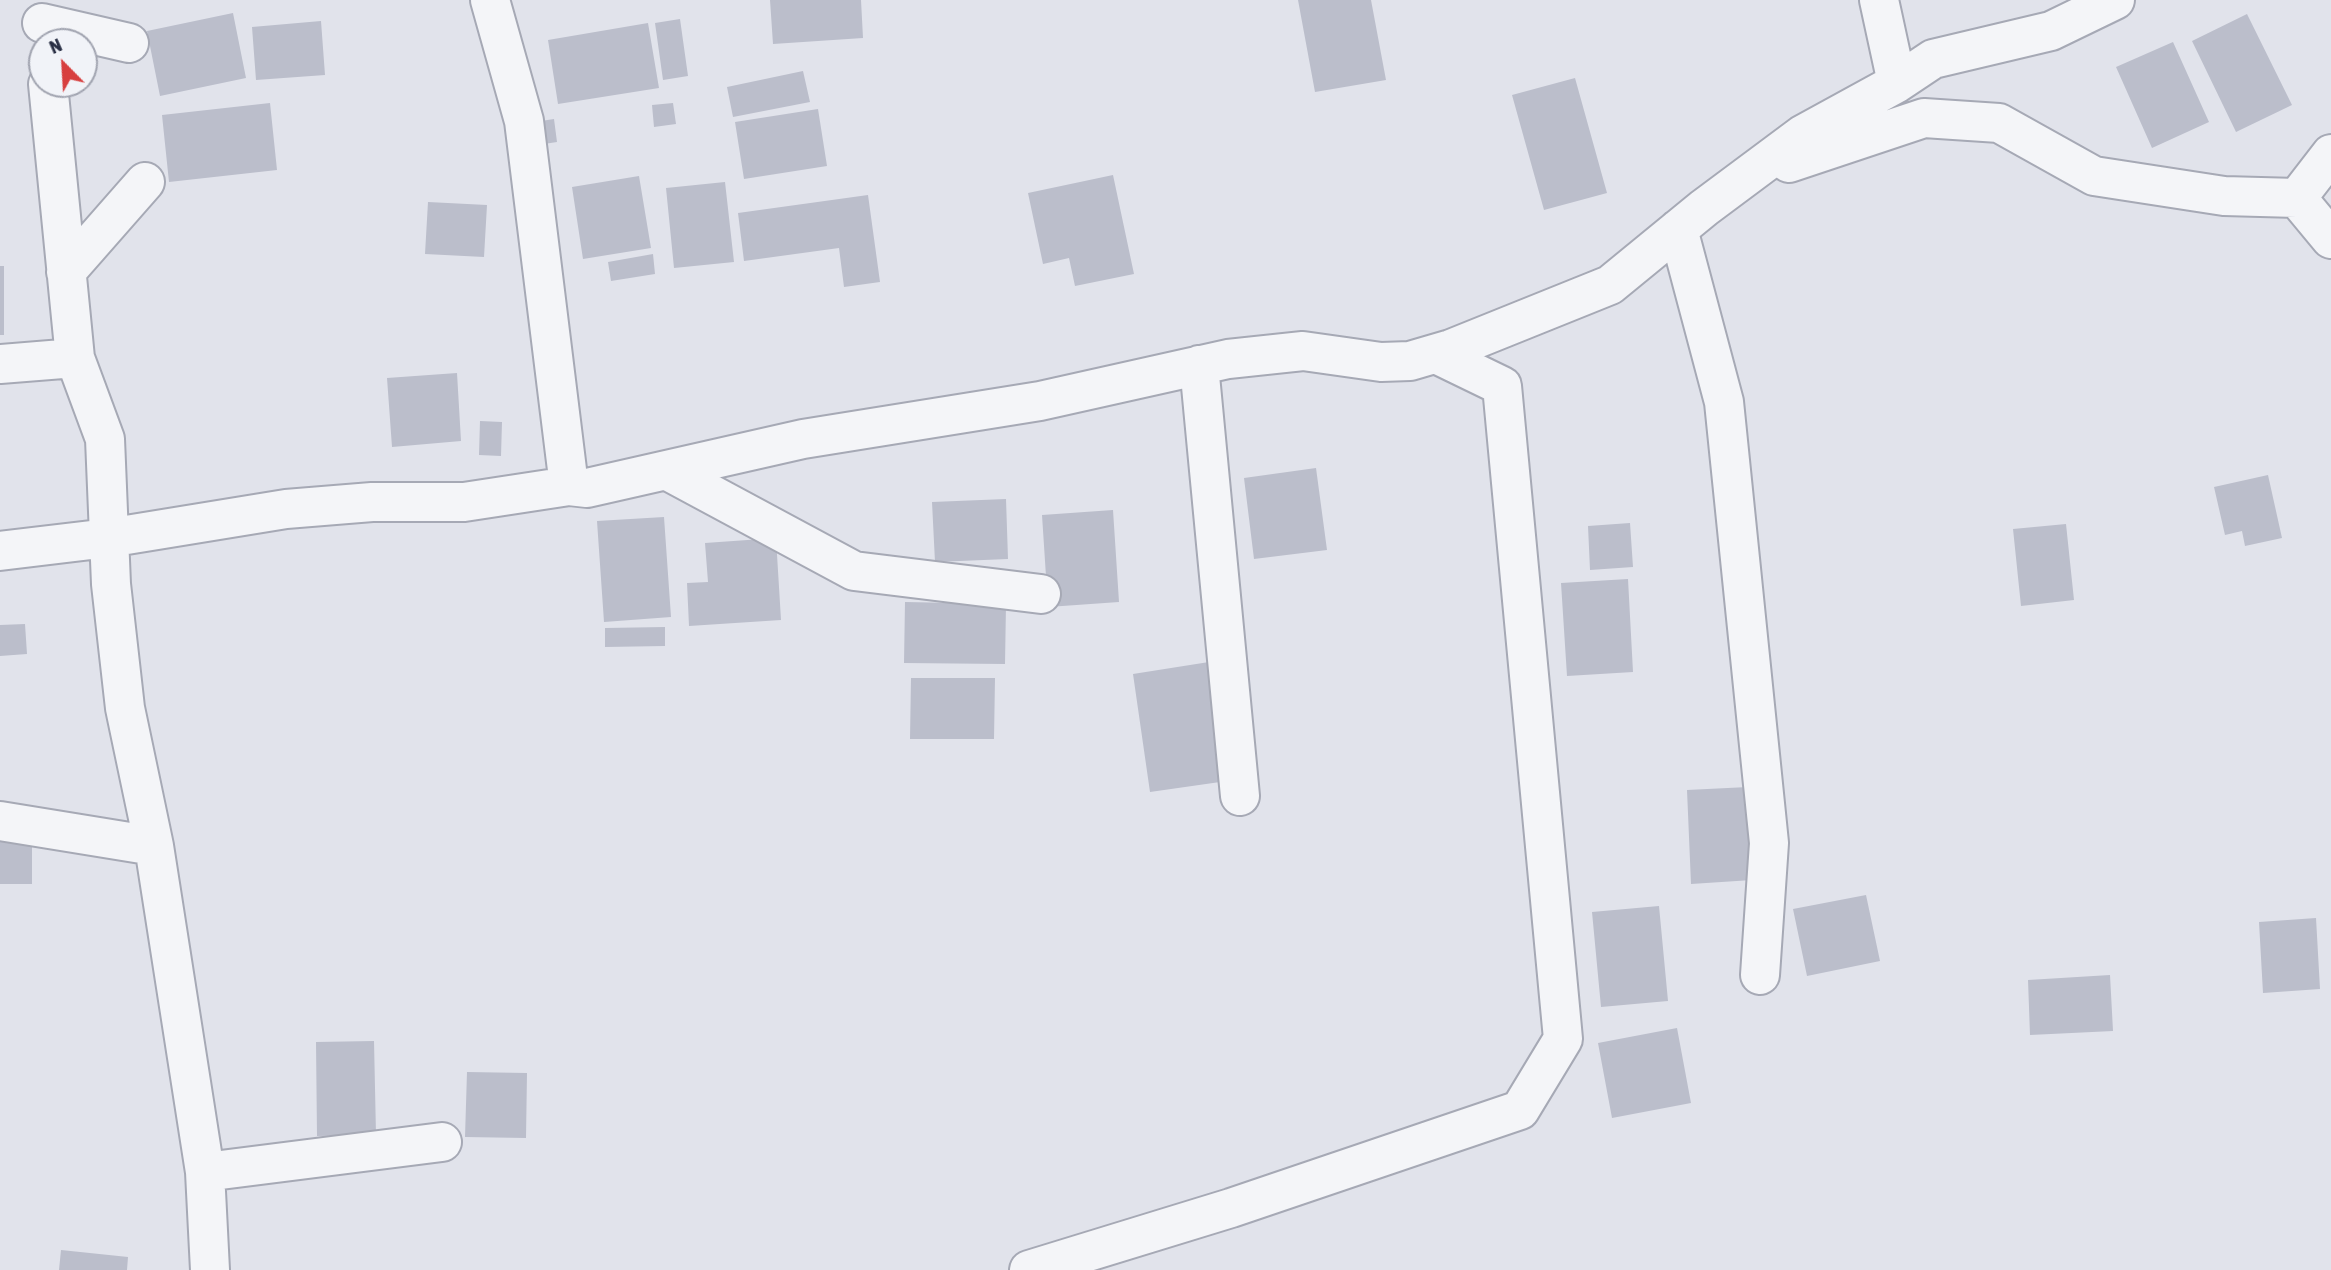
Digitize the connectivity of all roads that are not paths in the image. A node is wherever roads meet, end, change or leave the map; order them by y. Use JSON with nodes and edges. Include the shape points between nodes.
{"nodes":[{"id":1,"x":490,"y":0,"type":"edge"},
{"id":2,"x":1879,"y":0,"type":"edge"},
{"id":3,"x":2115,"y":0,"type":"edge"},
{"id":4,"x":42,"y":22,"type":"edge"},
{"id":5,"x":129,"y":43,"type":"dead end"},
{"id":6,"x":1897,"y":83,"type":"junction"},
{"id":7,"x":49,"y":98,"type":"edge"},
{"id":8,"x":2331,"y":154,"type":"edge"},
{"id":9,"x":1741,"y":180,"type":"junction"},
{"id":10,"x":145,"y":182,"type":"dead end"},
{"id":11,"x":2297,"y":198,"type":"junction"},
{"id":12,"x":1678,"y":229,"type":"junction"},
{"id":13,"x":2331,"y":239,"type":"edge"},
{"id":14,"x":66,"y":272,"type":"junction"},
{"id":15,"x":1436,"y":354,"type":"junction"},
{"id":16,"x":75,"y":358,"type":"junction"},
{"id":17,"x":0,"y":364,"type":"edge"},
{"id":18,"x":1199,"y":365,"type":"junction"},
{"id":19,"x":668,"y":471,"type":"junction"},
{"id":20,"x":569,"y":486,"type":"junction"},
{"id":21,"x":108,"y":538,"type":"junction"},
{"id":22,"x":0,"y":551,"type":"edge"},
{"id":23,"x":1041,"y":594,"type":"dead end"},
{"id":24,"x":1240,"y":796,"type":"dead end"},
{"id":25,"x":0,"y":821,"type":"edge"},
{"id":26,"x":154,"y":846,"type":"junction"},
{"id":27,"x":1760,"y":975,"type":"dead end"},
{"id":28,"x":442,"y":1142,"type":"dead end"},
{"id":29,"x":205,"y":1172,"type":"junction"},
{"id":30,"x":210,"y":1270,"type":"edge"},
{"id":31,"x":1029,"y":1270,"type":"edge"}],
"edges":[{"from":1,"to":20,"type":"street","via":[[524,121]]},
{"from":2,"to":6,"type":"street"},
{"from":3,"to":6,"type":"street","via":[[2051,31],[1933,59]]},
{"from":4,"to":5,"type":"street"},
{"from":6,"to":9,"type":"street","via":[[1802,135]]},
{"from":7,"to":14,"type":"street"},
{"from":8,"to":11,"type":"street"},
{"from":9,"to":11,"type":"street","via":[[1924,118],[1999,123],[2094,176],[2224,196]]},
{"from":9,"to":12,"type":"street"},
{"from":10,"to":14,"type":"street"},
{"from":11,"to":13,"type":"street"},
{"from":12,"to":15,"type":"street","via":[[1610,285]]},
{"from":12,"to":27,"type":"street","via":[[1724,402],[1769,843]]},
{"from":14,"to":16,"type":"street"},
{"from":15,"to":18,"type":"street","via":[[1381,362],[1303,351]]},
{"from":15,"to":31,"type":"street","via":[[1502,386],[1563,1039],[1520,1110],[1231,1208]]},
{"from":16,"to":17,"type":"street"},
{"from":16,"to":21,"type":"street","via":[[105,439]]},
{"from":18,"to":19,"type":"street","via":[[1040,401],[803,439]]},
{"from":18,"to":24,"type":"street"},
{"from":19,"to":20,"type":"street","via":[[587,488]]},
{"from":19,"to":23,"type":"street","via":[[854,571]]},
{"from":20,"to":21,"type":"street","via":[[464,502],[372,502],[286,509]]},
{"from":21,"to":22,"type":"street"},
{"from":21,"to":26,"type":"street","via":[[125,708]]},
{"from":25,"to":26,"type":"street"},
{"from":26,"to":29,"type":"street"},
{"from":28,"to":29,"type":"street"},
{"from":29,"to":30,"type":"street"}]}
